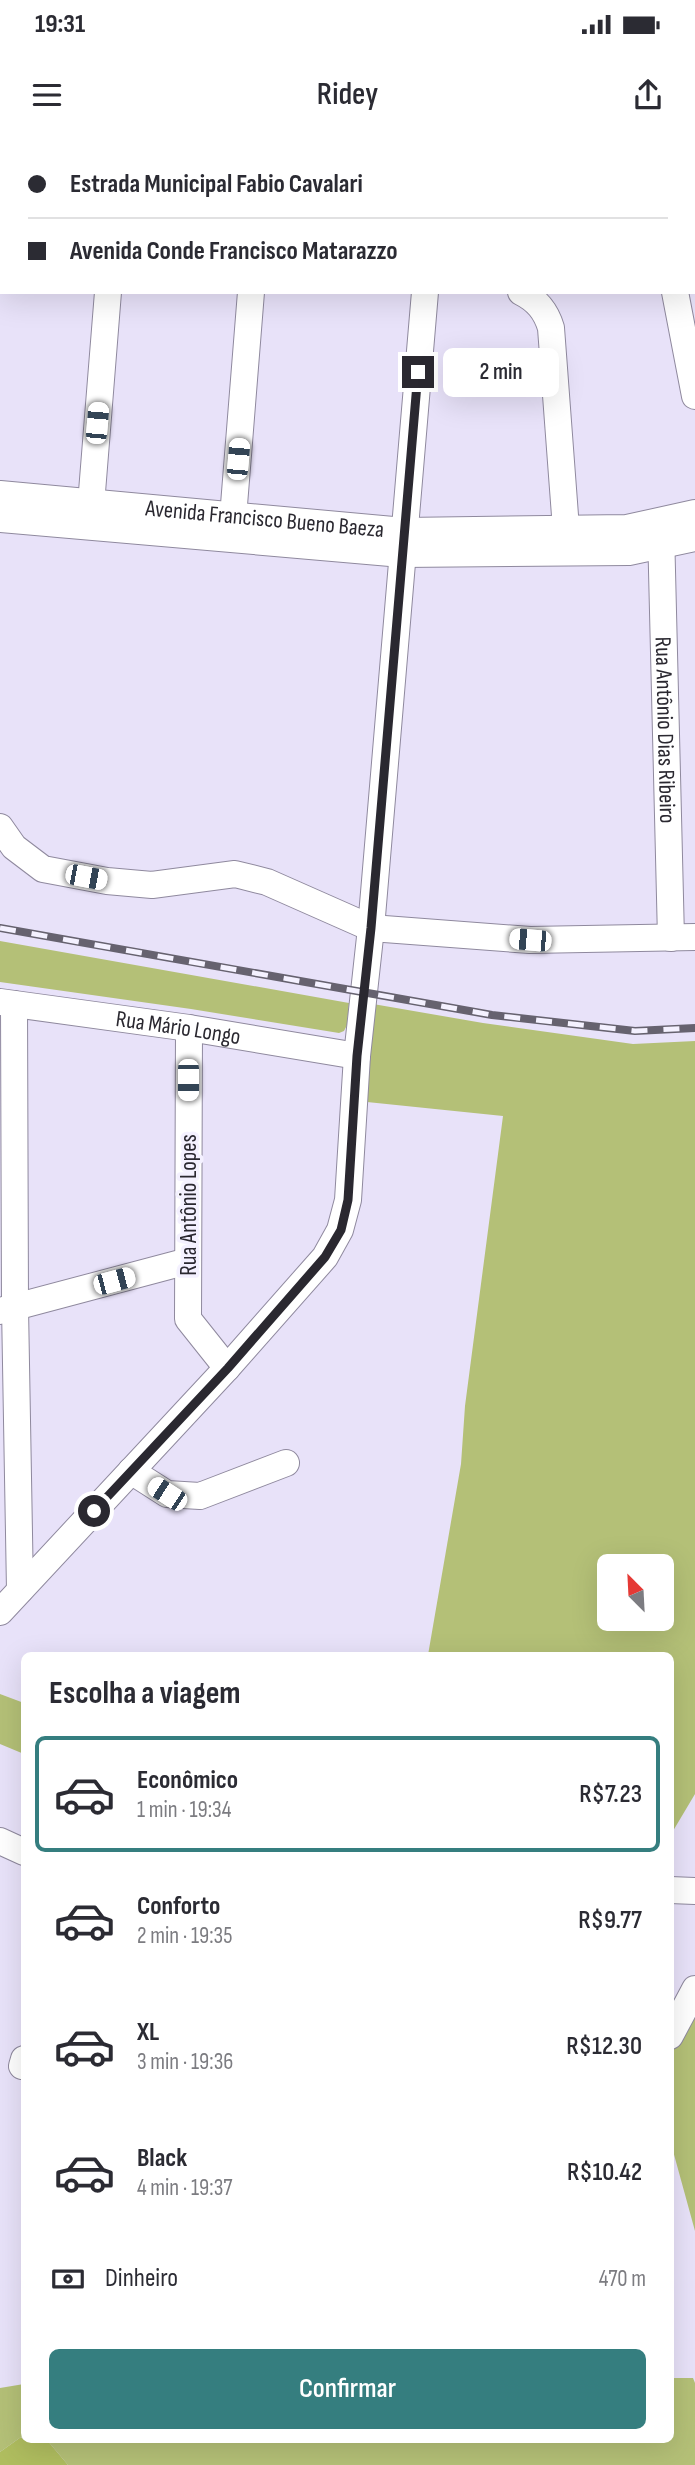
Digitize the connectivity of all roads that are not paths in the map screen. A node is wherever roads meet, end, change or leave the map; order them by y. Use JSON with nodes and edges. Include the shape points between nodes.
{"nodes":[{"id":1,"x":108,"y":294,"type":"edge"},
{"id":2,"x":251,"y":294,"type":"edge"},
{"id":3,"x":425,"y":294,"type":"edge"},
{"id":4,"x":525,"y":294,"type":"edge"},
{"id":5,"x":676,"y":294,"type":"edge"},
{"id":6,"x":690,"y":339,"type":"edge"},
{"id":7,"x":695,"y":396,"type":"edge"},
{"id":8,"x":0,"y":494,"type":"edge"},
{"id":9,"x":695,"y":513,"type":"edge"},
{"id":10,"x":90,"y":514,"type":"junction"},
{"id":11,"x":0,"y":519,"type":"edge"},
{"id":12,"x":232,"y":527,"type":"junction"},
{"id":13,"x":566,"y":529,"type":"junction"},
{"id":14,"x":661,"y":533,"type":"junction"},
{"id":15,"x":695,"y":538,"type":"edge"},
{"id":16,"x":403,"y":542,"type":"junction"},
{"id":17,"x":0,"y":827,"type":"edge"},
{"id":18,"x":371,"y":928,"type":"junction"},
{"id":19,"x":683,"y":937,"type":"edge"},
{"id":20,"x":7,"y":1003,"type":"edge"},
{"id":21,"x":189,"y":1028,"type":"junction"},
{"id":22,"x":357,"y":1056,"type":"junction"},
{"id":23,"x":188,"y":1261,"type":"junction"},
{"id":24,"x":8,"y":1309,"type":"edge"},
{"id":25,"x":228,"y":1368,"type":"junction"},
{"id":26,"x":286,"y":1463,"type":"dead end"},
{"id":27,"x":131,"y":1471,"type":"junction"},
{"id":28,"x":20,"y":1590,"type":"junction"},
{"id":29,"x":0,"y":1612,"type":"edge"},
{"id":30,"x":0,"y":1841,"type":"edge"},
{"id":31,"x":21,"y":1851,"type":"edge"},
{"id":32,"x":674,"y":1890,"type":"edge"},
{"id":33,"x":695,"y":1891,"type":"edge"},
{"id":34,"x":688,"y":1994,"type":"edge"},
{"id":35,"x":674,"y":2027,"type":"edge"}],
"edges":[{"from":1,"to":10,"type":"street"},
{"from":2,"to":12,"type":"street"},
{"from":3,"to":16,"type":"street"},
{"from":4,"to":13,"type":"street","via":[[543,310],[551,328]]},
{"from":5,"to":6,"type":"street"},
{"from":6,"to":7,"type":"street"},
{"from":8,"to":10,"type":"street","name":"Avenida Francisco Bueno Baeza"},
{"from":9,"to":14,"type":"street","name":"Avenida Francisco Bueno Baeza"},
{"from":10,"to":11,"type":"street","name":"Avenida Francisco Bueno Baeza"},
{"from":10,"to":12,"type":"street","name":"Avenida Francisco Bueno Baeza"},
{"from":12,"to":16,"type":"street","name":"Avenida Francisco Bueno Baeza"},
{"from":13,"to":14,"type":"street","name":"Avenida Francisco Bueno Baeza","via":[[627,528]]},
{"from":13,"to":16,"type":"street","name":"Avenida Francisco Bueno Baeza"},
{"from":14,"to":15,"type":"street","name":"Avenida Francisco Bueno Baeza"},
{"from":14,"to":16,"type":"street","name":"Avenida Francisco Bueno Baeza","via":[[629,552]]},
{"from":14,"to":19,"type":"street","name":"Rua Antônio Dias Ribeiro"},
{"from":16,"to":18,"type":"street"},
{"from":17,"to":18,"type":"street","via":[[14,848],[43,869],[152,885],[235,874],[267,882]]},
{"from":18,"to":19,"type":"street","via":[[530,940]]},
{"from":18,"to":22,"type":"street"},
{"from":20,"to":21,"type":"street","name":"Rua Mário Longo"},
{"from":20,"to":24,"type":"street"},
{"from":21,"to":22,"type":"street","name":"Rua Mário Longo"},
{"from":21,"to":23,"type":"street","name":"Rua Antônio Lopes"},
{"from":22,"to":25,"type":"street","via":[[348,1200],[341,1230],[325,1257]]},
{"from":23,"to":24,"type":"street"},
{"from":23,"to":25,"type":"street","name":"Rua Antônio Lopes","via":[[188,1319]]},
{"from":24,"to":28,"type":"street"},
{"from":25,"to":27,"type":"street"},
{"from":26,"to":27,"type":"street","via":[[201,1496],[167,1494]]},
{"from":27,"to":28,"type":"street"},
{"from":28,"to":29,"type":"street"},
{"from":30,"to":31,"type":"street"},
{"from":32,"to":33,"type":"street"},
{"from":34,"to":35,"type":"street"}]}
